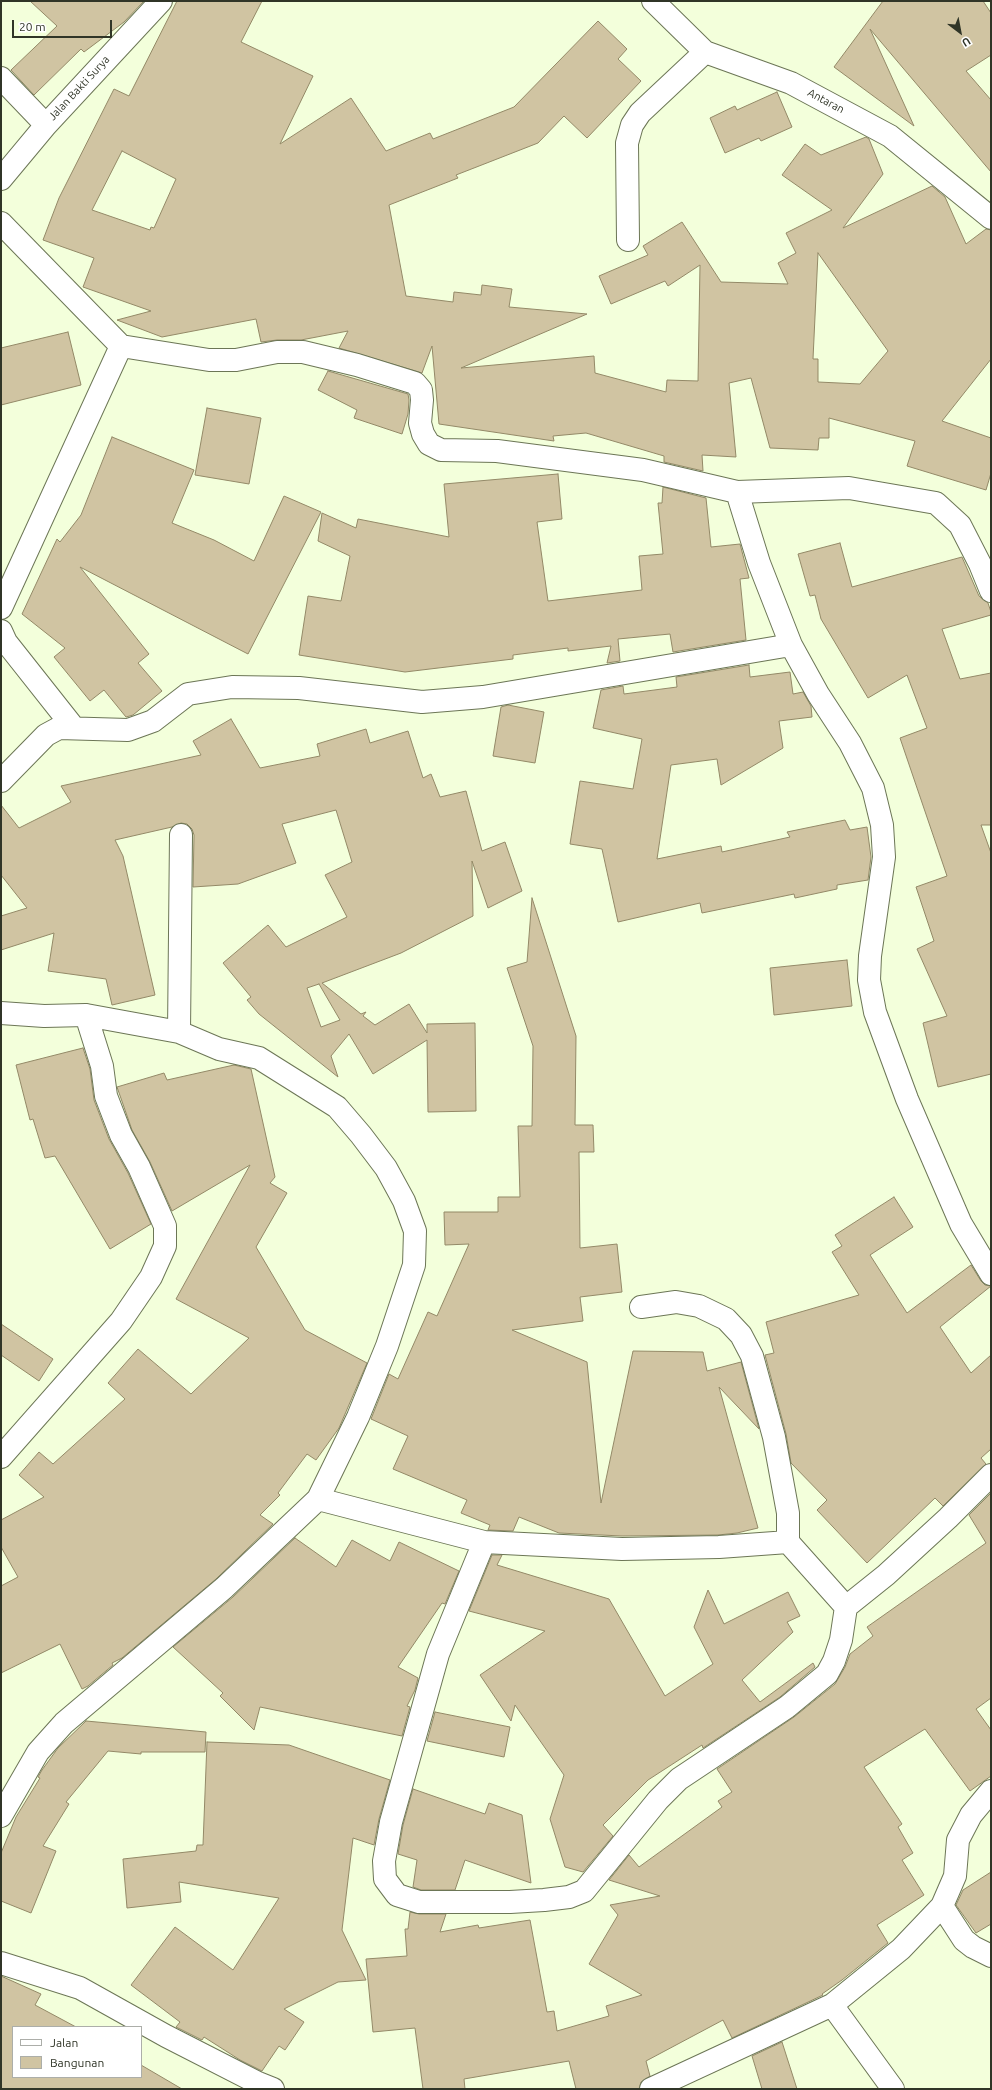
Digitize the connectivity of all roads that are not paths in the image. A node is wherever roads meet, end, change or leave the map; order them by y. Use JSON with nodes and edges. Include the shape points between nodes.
{"nodes":[{"id":1,"x":161,"y":1,"type":"edge"},
{"id":2,"x":653,"y":1,"type":"edge"},
{"id":3,"x":705,"y":52,"type":"junction"},
{"id":4,"x":1,"y":78,"type":"edge"},
{"id":5,"x":46,"y":124,"type":"junction"},
{"id":6,"x":1,"y":179,"type":"edge"},
{"id":7,"x":991,"y":218,"type":"edge"},
{"id":8,"x":1,"y":222,"type":"edge"},
{"id":9,"x":628,"y":240,"type":"dead end"},
{"id":10,"x":121,"y":346,"type":"junction"},
{"id":11,"x":737,"y":492,"type":"junction"},
{"id":12,"x":991,"y":591,"type":"edge"},
{"id":13,"x":1,"y":608,"type":"edge"},
{"id":14,"x":1,"y":631,"type":"edge"},
{"id":15,"x":791,"y":645,"type":"junction"},
{"id":16,"x":74,"y":728,"type":"junction"},
{"id":17,"x":1,"y":781,"type":"edge"},
{"id":18,"x":181,"y":835,"type":"dead end"},
{"id":19,"x":1,"y":1013,"type":"edge"},
{"id":20,"x":86,"y":1015,"type":"junction"},
{"id":21,"x":179,"y":1032,"type":"junction"},
{"id":22,"x":991,"y":1274,"type":"edge"},
{"id":23,"x":641,"y":1307,"type":"dead end"},
{"id":24,"x":1,"y":1457,"type":"edge"},
{"id":25,"x":991,"y":1475,"type":"edge"},
{"id":26,"x":318,"y":1498,"type":"junction"},
{"id":27,"x":484,"y":1542,"type":"junction"},
{"id":28,"x":788,"y":1542,"type":"junction"},
{"id":29,"x":846,"y":1607,"type":"junction"},
{"id":30,"x":991,"y":1791,"type":"edge"},
{"id":31,"x":1,"y":1816,"type":"edge"},
{"id":32,"x":942,"y":1906,"type":"junction"},
{"id":33,"x":991,"y":1956,"type":"edge"},
{"id":34,"x":1,"y":1963,"type":"edge"},
{"id":35,"x":832,"y":2005,"type":"junction"},
{"id":36,"x":273,"y":2089,"type":"edge"},
{"id":37,"x":651,"y":2089,"type":"edge"},
{"id":38,"x":893,"y":2089,"type":"edge"}],
"edges":[{"from":1,"to":5,"type":"street","name":"Jalan Bakti Surya"},
{"from":2,"to":3,"type":"street","name":"Antaran"},
{"from":3,"to":7,"type":"street","name":"Antaran","via":[[791,83],[890,136]]},
{"from":3,"to":9,"type":"street","via":[[640,113],[632,125],[627,143]]},
{"from":4,"to":5,"type":"street"},
{"from":5,"to":6,"type":"street","name":"Jalan Bakti Surya"},
{"from":8,"to":10,"type":"street"},
{"from":10,"to":11,"type":"street","via":[[209,360],[236,360],[277,352],[303,352],[415,383],[421,390],[420,424],[423,434],[429,444],[441,450],[497,451],[636,469]]},
{"from":10,"to":13,"type":"street"},
{"from":11,"to":12,"type":"street","via":[[848,488],[936,503],[960,525]]},
{"from":11,"to":15,"type":"street","via":[[758,563]]},
{"from":14,"to":16,"type":"street","via":[[6,642]]},
{"from":15,"to":16,"type":"street","via":[[483,697],[422,702],[299,688],[232,687],[188,694],[153,721],[128,730]]},
{"from":15,"to":22,"type":"street","via":[[818,694],[850,743],[873,788],[882,825],[884,857],[870,956],[869,980],[875,1012],[907,1099],[961,1224]]},
{"from":16,"to":17,"type":"street","via":[[59,728],[46,735]]},
{"from":18,"to":21,"type":"street"},
{"from":19,"to":20,"type":"street"},
{"from":20,"to":21,"type":"street"},
{"from":20,"to":24,"type":"street","via":[[102,1066],[106,1096],[121,1135],[139,1167],[165,1226],[165,1246],[151,1277],[121,1321]]},
{"from":21,"to":26,"type":"street","via":[[219,1049],[259,1058],[337,1107],[386,1168],[404,1200],[415,1231],[414,1265],[387,1346],[358,1417]]},
{"from":23,"to":28,"type":"street","via":[[676,1302],[699,1306],[726,1319],[741,1335],[752,1356],[774,1437],[788,1514]]},
{"from":25,"to":29,"type":"street","via":[[886,1575]]},
{"from":26,"to":27,"type":"street"},
{"from":26,"to":31,"type":"street","via":[[224,1588],[64,1723],[38,1752]]},
{"from":27,"to":28,"type":"street","via":[[622,1549],[719,1547]]},
{"from":27,"to":29,"type":"street","via":[[438,1654],[391,1822],[384,1861],[385,1879],[397,1895],[419,1902],[544,1900],[569,1897],[584,1891],[658,1800],[679,1779],[787,1707],[827,1674],[842,1640]]},
{"from":28,"to":29,"type":"street"},
{"from":30,"to":32,"type":"street","via":[[971,1815],[958,1840],[955,1876]]},
{"from":32,"to":33,"type":"street","via":[[964,1940]]},
{"from":32,"to":35,"type":"street","via":[[901,1948]]},
{"from":34,"to":36,"type":"street","via":[[80,1988],[166,2036]]},
{"from":35,"to":37,"type":"street"},
{"from":35,"to":38,"type":"street"}]}
